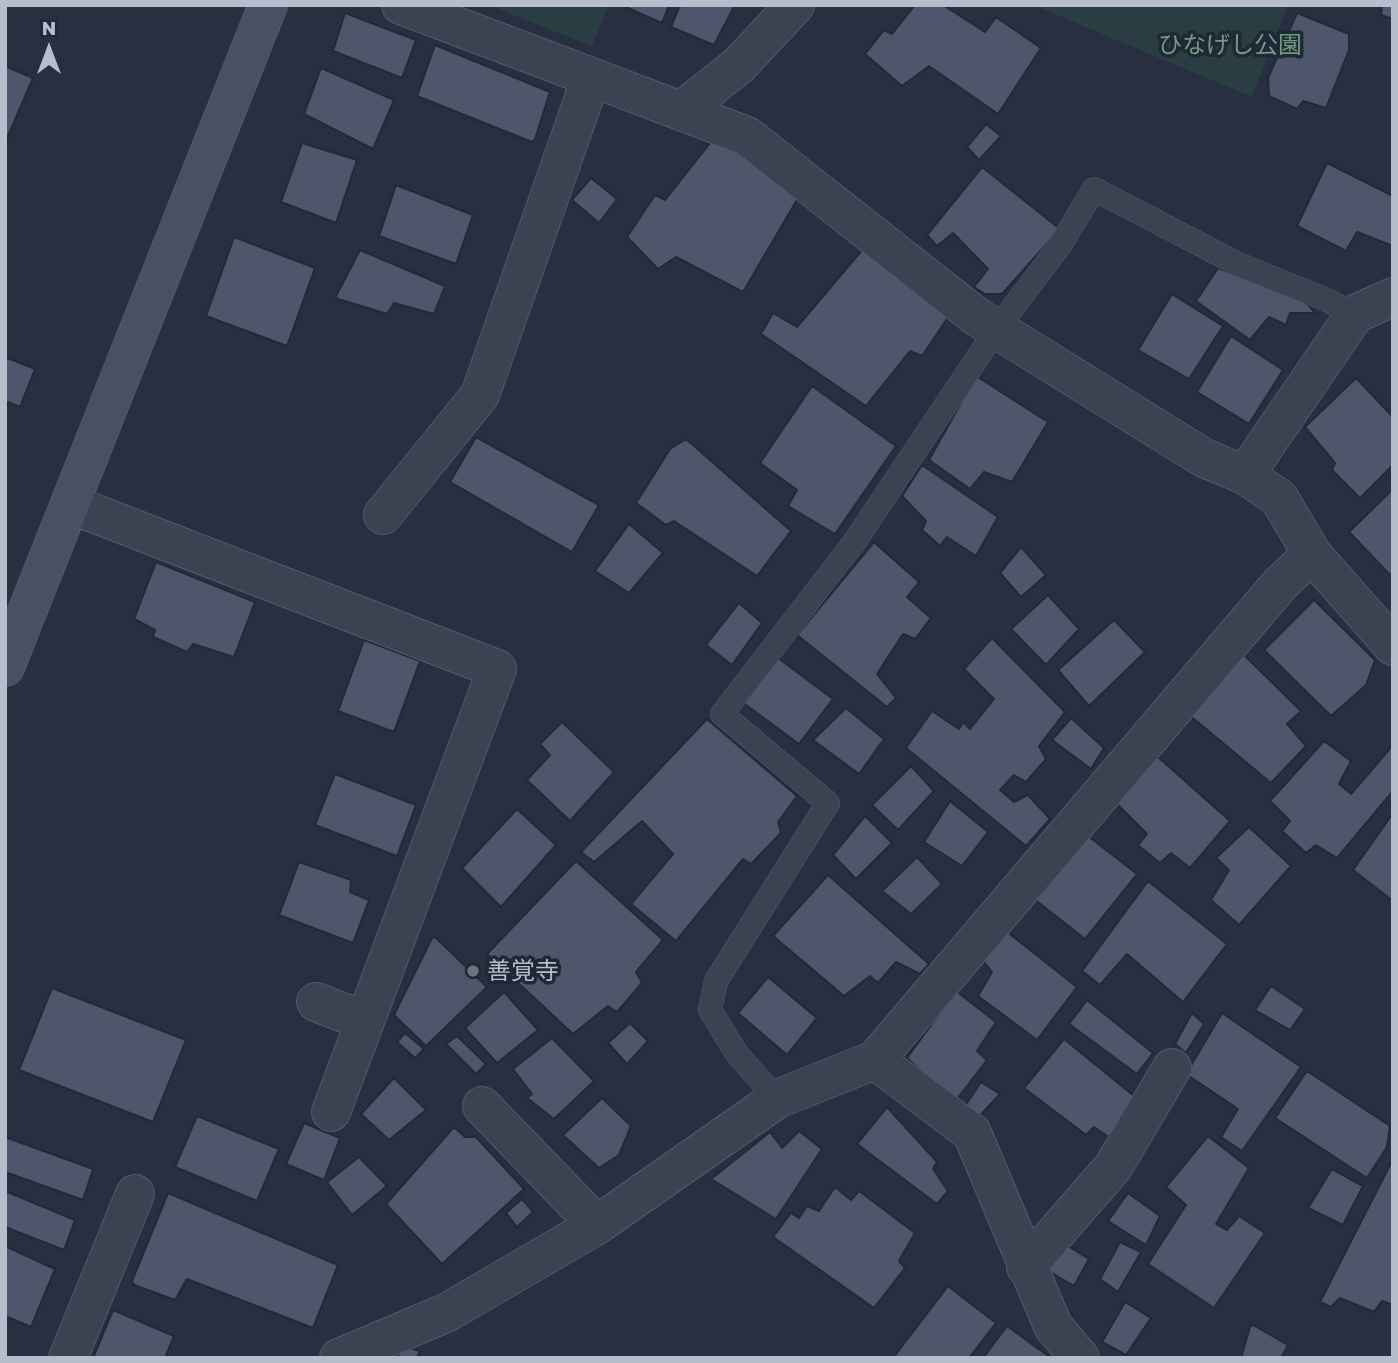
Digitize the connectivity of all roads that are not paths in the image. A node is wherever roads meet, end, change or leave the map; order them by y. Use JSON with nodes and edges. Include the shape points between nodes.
{"nodes":[{"id":1,"x":268,"y":5,"type":"edge"},
{"id":2,"x":401,"y":5,"type":"edge"},
{"id":3,"x":795,"y":5,"type":"edge"},
{"id":4,"x":592,"y":78,"type":"junction"},
{"id":5,"x":681,"y":111,"type":"junction"},
{"id":6,"x":1393,"y":297,"type":"edge"},
{"id":7,"x":1355,"y":314,"type":"junction"},
{"id":8,"x":996,"y":330,"type":"junction"},
{"id":9,"x":1245,"y":475,"type":"junction"},
{"id":10,"x":70,"y":505,"type":"junction"},
{"id":11,"x":383,"y":515,"type":"dead end"},
{"id":12,"x":1312,"y":554,"type":"junction"},
{"id":13,"x":1393,"y":646,"type":"edge"},
{"id":14,"x":5,"y":667,"type":"edge"},
{"id":15,"x":316,"y":1002,"type":"dead end"},
{"id":16,"x":365,"y":1021,"type":"junction"},
{"id":17,"x":875,"y":1060,"type":"junction"},
{"id":18,"x":1172,"y":1068,"type":"dead end"},
{"id":19,"x":777,"y":1099,"type":"junction"},
{"id":20,"x":482,"y":1106,"type":"dead end"},
{"id":21,"x":331,"y":1112,"type":"dead end"},
{"id":22,"x":135,"y":1194,"type":"dead end"},
{"id":23,"x":597,"y":1224,"type":"junction"},
{"id":24,"x":1026,"y":1266,"type":"junction"},
{"id":25,"x":68,"y":1358,"type":"edge"},
{"id":26,"x":339,"y":1358,"type":"edge"},
{"id":27,"x":1080,"y":1358,"type":"edge"}],
"edges":[{"from":1,"to":10,"type":"street"},
{"from":2,"to":4,"type":"street"},
{"from":3,"to":5,"type":"street","via":[[739,65]]},
{"from":4,"to":5,"type":"street"},
{"from":4,"to":11,"type":"street","via":[[480,395]]},
{"from":5,"to":8,"type":"street","via":[[747,136]]},
{"from":6,"to":7,"type":"street"},
{"from":7,"to":8,"type":"lane","via":[[1234,262],[1094,189],[1061,244]]},
{"from":7,"to":9,"type":"street"},
{"from":8,"to":9,"type":"street","via":[[1204,458]]},
{"from":8,"to":19,"type":"lane","via":[[855,541],[722,714],[828,803],[716,981],[710,1010],[737,1054]]},
{"from":9,"to":12,"type":"street","via":[[1279,498]]},
{"from":10,"to":14,"type":"street"},
{"from":10,"to":16,"type":"street","via":[[497,669]]},
{"from":12,"to":13,"type":"street"},
{"from":12,"to":17,"type":"street","via":[[1280,584]]},
{"from":15,"to":16,"type":"street"},
{"from":16,"to":21,"type":"street"},
{"from":17,"to":19,"type":"street"},
{"from":17,"to":24,"type":"street","via":[[972,1133]]},
{"from":18,"to":24,"type":"street","via":[[1113,1167]]},
{"from":19,"to":23,"type":"street"},
{"from":20,"to":23,"type":"street"},
{"from":22,"to":25,"type":"street"},
{"from":23,"to":26,"type":"street","via":[[446,1313]]},
{"from":24,"to":27,"type":"street","via":[[1053,1326]]}]}
